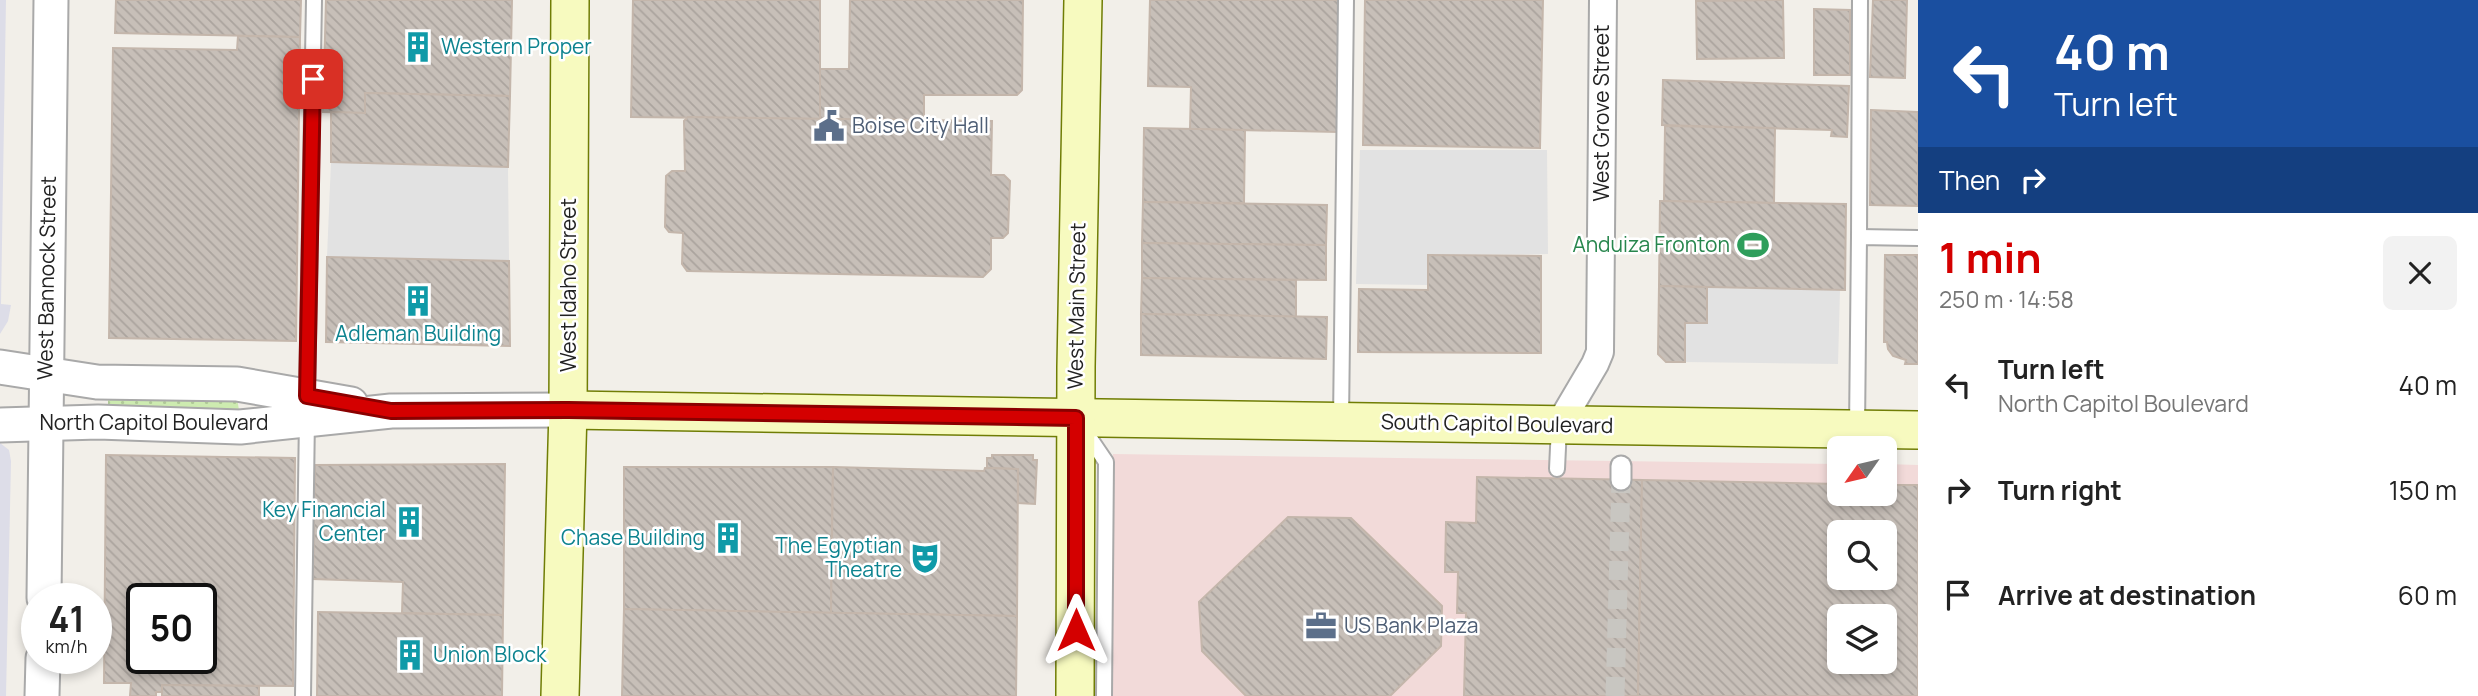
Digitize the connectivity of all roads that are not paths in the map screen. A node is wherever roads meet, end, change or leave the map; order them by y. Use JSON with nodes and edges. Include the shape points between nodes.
{"nodes":[{"id":1,"x":51,"y":0,"type":"edge"},
{"id":2,"x":314,"y":0,"type":"edge"},
{"id":3,"x":570,"y":0,"type":"edge"},
{"id":4,"x":1083,"y":0,"type":"edge"},
{"id":5,"x":1346,"y":0,"type":"edge"},
{"id":6,"x":1603,"y":0,"type":"edge"},
{"id":7,"x":1860,"y":0,"type":"edge"},
{"id":8,"x":1859,"y":237,"type":"junction"},
{"id":9,"x":1918,"y":238,"type":"edge"},
{"id":10,"x":0,"y":367,"type":"edge"},
{"id":11,"x":46,"y":374,"type":"junction"},
{"id":12,"x":307,"y":408,"type":"junction"},
{"id":13,"x":568,"y":410,"type":"junction"},
{"id":14,"x":1076,"y":418,"type":"junction"},
{"id":15,"x":1341,"y":421,"type":"junction"},
{"id":16,"x":45,"y":424,"type":"junction"},
{"id":17,"x":0,"y":425,"type":"edge"},
{"id":18,"x":1559,"y":425,"type":"junction"},
{"id":19,"x":1857,"y":429,"type":"junction"},
{"id":20,"x":1918,"y":430,"type":"edge"},
{"id":21,"x":1557,"y":469,"type":"dead end"},
{"id":22,"x":44,"y":583,"type":"edge"},
{"id":23,"x":43,"y":674,"type":"edge"},
{"id":24,"x":42,"y":696,"type":"edge"},
{"id":25,"x":303,"y":696,"type":"edge"},
{"id":26,"x":560,"y":696,"type":"edge"},
{"id":27,"x":1075,"y":696,"type":"edge"},
{"id":28,"x":1104,"y":696,"type":"edge"}],
"edges":[{"from":1,"to":11,"type":"street","name":"West Bannock Street"},
{"from":2,"to":12,"type":"lane"},
{"from":3,"to":13,"type":"main road","name":"West Idaho Street"},
{"from":4,"to":14,"type":"main road","name":"West Main Street"},
{"from":5,"to":15,"type":"lane"},
{"from":6,"to":18,"type":"street","name":"West Grove Street","via":[[1600,352]]},
{"from":7,"to":8,"type":"lane"},
{"from":8,"to":9,"type":"lane"},
{"from":8,"to":19,"type":"lane"},
{"from":10,"to":11,"type":"street","name":"North Capitol Boulevard"},
{"from":11,"to":12,"type":"street","name":"North Capitol Boulevard","via":[[97,382],[237,384]]},
{"from":11,"to":16,"type":"street","name":"West Bannock Street"},
{"from":12,"to":13,"type":"street","name":"North Capitol Boulevard"},
{"from":12,"to":16,"type":"street","name":"North Capitol Boulevard","via":[[240,427]]},
{"from":12,"to":25,"type":"lane"},
{"from":13,"to":14,"type":"main road","name":"North Capitol Boulevard"},
{"from":13,"to":26,"type":"main road","name":"West Idaho Street"},
{"from":14,"to":15,"type":"main road","name":"South Capitol Boulevard"},
{"from":14,"to":27,"type":"main road","name":"West Main Street"},
{"from":14,"to":28,"type":"lane","via":[[1106,461]]},
{"from":15,"to":18,"type":"main road","name":"South Capitol Boulevard"},
{"from":16,"to":17,"type":"street","name":"North Capitol Boulevard"},
{"from":16,"to":22,"type":"street","name":"West Bannock Street"},
{"from":18,"to":19,"type":"main road","name":"South Capitol Boulevard"},
{"from":18,"to":21,"type":"lane"},
{"from":19,"to":20,"type":"main road","name":"South Capitol Boulevard"},
{"from":23,"to":24,"type":"street"}]}
